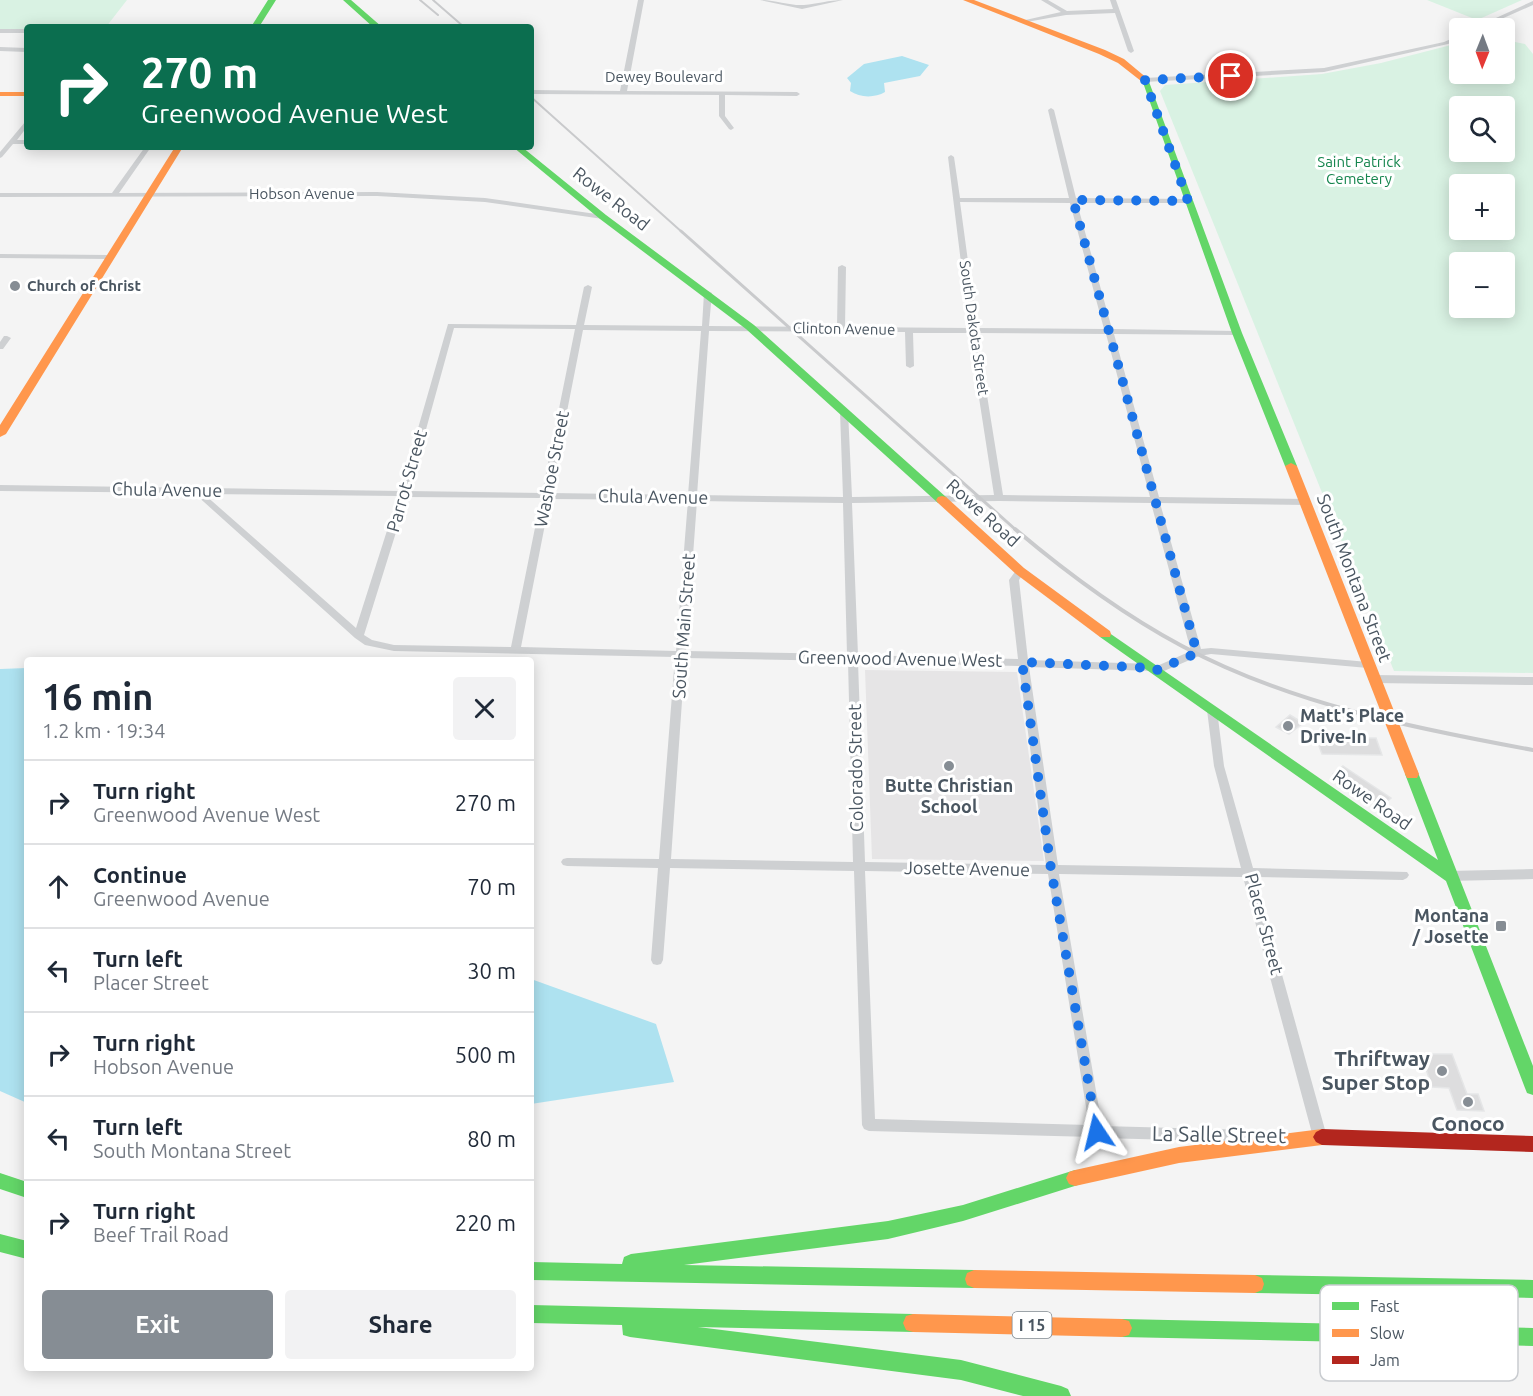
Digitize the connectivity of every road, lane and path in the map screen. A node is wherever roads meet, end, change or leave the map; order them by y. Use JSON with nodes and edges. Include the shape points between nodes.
{"nodes":[{"id":1,"x":272,"y":0,"type":"edge"},
{"id":2,"x":347,"y":0,"type":"edge"},
{"id":3,"x":641,"y":0,"type":"edge"},
{"id":4,"x":763,"y":0,"type":"edge"},
{"id":5,"x":840,"y":0,"type":"edge"},
{"id":6,"x":966,"y":0,"type":"edge"},
{"id":7,"x":1044,"y":0,"type":"edge"},
{"id":8,"x":1113,"y":0,"type":"edge"},
{"id":9,"x":1533,"y":3,"type":"edge"},
{"id":10,"x":1117,"y":10,"type":"junction"},
{"id":11,"x":1066,"y":13,"type":"junction"},
{"id":12,"x":1499,"y":18,"type":"edge"},
{"id":13,"x":1023,"y":22,"type":"junction"},
{"id":14,"x":257,"y":24,"type":"edge"},
{"id":15,"x":375,"y":24,"type":"edge"},
{"id":16,"x":0,"y":31,"type":"edge"},
{"id":17,"x":24,"y":31,"type":"edge"},
{"id":18,"x":1449,"y":42,"type":"edge"},
{"id":19,"x":0,"y":50,"type":"edge"},
{"id":20,"x":24,"y":50,"type":"edge"},
{"id":21,"x":1131,"y":51,"type":"dead end"},
{"id":22,"x":1145,"y":80,"type":"junction"},
{"id":23,"x":534,"y":92,"type":"edge"},
{"id":24,"x":623,"y":93,"type":"junction"},
{"id":25,"x":0,"y":94,"type":"edge"},
{"id":26,"x":24,"y":94,"type":"edge"},
{"id":27,"x":722,"y":94,"type":"junction"},
{"id":28,"x":797,"y":94,"type":"dead end"},
{"id":29,"x":1051,"y":110,"type":"dead end"},
{"id":30,"x":24,"y":127,"type":"edge"},
{"id":31,"x":731,"y":128,"type":"dead end"},
{"id":32,"x":11,"y":142,"type":"junction"},
{"id":33,"x":24,"y":142,"type":"edge"},
{"id":34,"x":146,"y":150,"type":"edge"},
{"id":35,"x":177,"y":150,"type":"edge"},
{"id":36,"x":521,"y":150,"type":"edge"},
{"id":37,"x":0,"y":156,"type":"edge"},
{"id":38,"x":951,"y":157,"type":"dead end"},
{"id":39,"x":149,"y":194,"type":"junction"},
{"id":40,"x":0,"y":195,"type":"edge"},
{"id":41,"x":114,"y":195,"type":"junction"},
{"id":42,"x":958,"y":200,"type":"junction"},
{"id":43,"x":1073,"y":200,"type":"junction"},
{"id":44,"x":1188,"y":201,"type":"junction"},
{"id":45,"x":603,"y":217,"type":"junction"},
{"id":46,"x":0,"y":256,"type":"edge"},
{"id":47,"x":109,"y":256,"type":"junction"},
{"id":48,"x":842,"y":267,"type":"dead end"},
{"id":49,"x":588,"y":287,"type":"dead end"},
{"id":50,"x":708,"y":293,"type":"junction"},
{"id":51,"x":451,"y":326,"type":"joint"},
{"id":52,"x":750,"y":327,"type":"junction"},
{"id":53,"x":579,"y":328,"type":"junction"},
{"id":54,"x":705,"y":328,"type":"junction"},
{"id":55,"x":841,"y":329,"type":"junction"},
{"id":56,"x":909,"y":330,"type":"junction"},
{"id":57,"x":973,"y":331,"type":"junction"},
{"id":58,"x":1109,"y":332,"type":"junction"},
{"id":59,"x":1237,"y":333,"type":"junction"},
{"id":60,"x":7,"y":338,"type":"dead end"},
{"id":61,"x":0,"y":347,"type":"edge"},
{"id":62,"x":910,"y":366,"type":"dead end"},
{"id":63,"x":844,"y":411,"type":"junction"},
{"id":64,"x":5,"y":419,"type":"edge"},
{"id":65,"x":0,"y":434,"type":"edge"},
{"id":66,"x":0,"y":488,"type":"edge"},
{"id":67,"x":195,"y":490,"type":"junction"},
{"id":68,"x":404,"y":493,"type":"junction"},
{"id":69,"x":547,"y":496,"type":"junction"},
{"id":70,"x":694,"y":498,"type":"junction"},
{"id":71,"x":999,"y":498,"type":"junction"},
{"id":72,"x":939,"y":499,"type":"junction"},
{"id":73,"x":848,"y":500,"type":"junction"},
{"id":74,"x":1154,"y":500,"type":"junction"},
{"id":75,"x":1306,"y":502,"type":"junction"},
{"id":76,"x":1020,"y":571,"type":"junction"},
{"id":77,"x":359,"y":636,"type":"junction"},
{"id":78,"x":515,"y":651,"type":"junction"},
{"id":79,"x":1197,"y":653,"type":"junction"},
{"id":80,"x":682,"y":656,"type":"junction"},
{"id":81,"x":854,"y":657,"type":"junction"},
{"id":82,"x":1022,"y":662,"type":"junction"},
{"id":83,"x":1368,"y":665,"type":"junction"},
{"id":84,"x":1155,"y":669,"type":"junction"},
{"id":85,"x":1373,"y":679,"type":"junction"},
{"id":86,"x":1533,"y":681,"type":"edge"},
{"id":87,"x":1212,"y":710,"type":"junction"},
{"id":88,"x":567,"y":862,"type":"dead end"},
{"id":89,"x":666,"y":863,"type":"junction"},
{"id":90,"x":858,"y":868,"type":"junction"},
{"id":91,"x":1051,"y":869,"type":"junction"},
{"id":92,"x":1250,"y":874,"type":"junction"},
{"id":93,"x":1533,"y":874,"type":"edge"},
{"id":94,"x":1403,"y":875,"type":"dead end"},
{"id":95,"x":1449,"y":876,"type":"junction"},
{"id":96,"x":657,"y":960,"type":"dead end"},
{"id":97,"x":1533,"y":1088,"type":"edge"},
{"id":98,"x":869,"y":1125,"type":"joint"},
{"id":99,"x":1097,"y":1132,"type":"junction"},
{"id":100,"x":1322,"y":1137,"type":"junction"},
{"id":101,"x":1533,"y":1144,"type":"edge"},
{"id":102,"x":0,"y":1181,"type":"edge"},
{"id":103,"x":24,"y":1189,"type":"edge"},
{"id":104,"x":0,"y":1243,"type":"edge"},
{"id":105,"x":24,"y":1249,"type":"edge"},
{"id":106,"x":534,"y":1271,"type":"edge"},
{"id":107,"x":558,"y":1272,"type":"junction"},
{"id":108,"x":1320,"y":1285,"type":"edge"},
{"id":109,"x":1518,"y":1289,"type":"edge"},
{"id":110,"x":1533,"y":1289,"type":"edge"},
{"id":111,"x":534,"y":1315,"type":"edge"},
{"id":112,"x":534,"y":1315,"type":"edge"},
{"id":113,"x":1320,"y":1332,"type":"edge"},
{"id":114,"x":1518,"y":1337,"type":"edge"},
{"id":115,"x":1533,"y":1337,"type":"edge"},
{"id":116,"x":1061,"y":1396,"type":"edge"}],
"edges":[{"from":1,"to":14,"type":"main road"},
{"from":2,"to":15,"type":"main road"},
{"from":3,"to":24,"type":"street"},
{"from":4,"to":5,"type":"street","via":[[802,7]]},
{"from":6,"to":13,"type":"main road"},
{"from":7,"to":11,"type":"street"},
{"from":8,"to":10,"type":"street"},
{"from":9,"to":12,"type":"street"},
{"from":10,"to":11,"type":"street"},
{"from":10,"to":21,"type":"street"},
{"from":11,"to":13,"type":"street"},
{"from":13,"to":22,"type":"main road","via":[[1121,61]]},
{"from":16,"to":17,"type":"street"},
{"from":18,"to":22,"type":"street","via":[[1324,70]]},
{"from":19,"to":20,"type":"street"},
{"from":22,"to":44,"type":"main road","name":"South Montana Street"},
{"from":23,"to":24,"type":"street","name":"Dewey Boulevard"},
{"from":24,"to":27,"type":"street","name":"Dewey Boulevard"},
{"from":25,"to":26,"type":"main road"},
{"from":27,"to":28,"type":"street","name":"Dewey Boulevard"},
{"from":27,"to":31,"type":"street","via":[[722,116]]},
{"from":29,"to":43,"type":"street"},
{"from":30,"to":32,"type":"street"},
{"from":32,"to":33,"type":"street"},
{"from":32,"to":37,"type":"street"},
{"from":34,"to":41,"type":"street"},
{"from":35,"to":39,"type":"main road"},
{"from":36,"to":45,"type":"main road","name":"Rowe Road"},
{"from":38,"to":42,"type":"street","name":"South Dakota Street"},
{"from":39,"to":41,"type":"street","name":"Hobson Avenue"},
{"from":39,"to":45,"type":"street","name":"Hobson Avenue","via":[[377,194],[485,200]]},
{"from":39,"to":47,"type":"main road"},
{"from":40,"to":41,"type":"street","name":"Hobson Avenue"},
{"from":42,"to":43,"type":"street"},
{"from":42,"to":57,"type":"street","name":"South Dakota Street"},
{"from":43,"to":44,"type":"street"},
{"from":43,"to":58,"type":"street"},
{"from":44,"to":59,"type":"main road","name":"South Montana Street"},
{"from":45,"to":50,"type":"main road","name":"Rowe Road"},
{"from":46,"to":47,"type":"street"},
{"from":47,"to":64,"type":"main road"},
{"from":48,"to":55,"type":"street"},
{"from":49,"to":53,"type":"street","name":"Washoe Street"},
{"from":50,"to":52,"type":"main road","name":"Rowe Road"},
{"from":50,"to":54,"type":"street","name":"South Main Street"},
{"from":51,"to":53,"type":"street","name":"Clinton Avenue"},
{"from":51,"to":68,"type":"street","name":"Parrot Street"},
{"from":52,"to":54,"type":"street","name":"Clinton Avenue"},
{"from":52,"to":55,"type":"street","name":"Clinton Avenue"},
{"from":52,"to":63,"type":"main road","name":"Rowe Road"},
{"from":53,"to":54,"type":"street","name":"Clinton Avenue"},
{"from":53,"to":69,"type":"street","name":"Washoe Street"},
{"from":54,"to":70,"type":"street","name":"South Main Street"},
{"from":55,"to":56,"type":"street","name":"Clinton Avenue"},
{"from":56,"to":57,"type":"street","name":"Clinton Avenue"},
{"from":56,"to":62,"type":"street"},
{"from":57,"to":58,"type":"street","name":"Clinton Avenue"},
{"from":57,"to":71,"type":"street","name":"South Dakota Street"},
{"from":58,"to":59,"type":"street","name":"Clinton Avenue"},
{"from":58,"to":74,"type":"street"},
{"from":59,"to":75,"type":"main road","name":"South Montana Street"},
{"from":60,"to":61,"type":"street"},
{"from":63,"to":72,"type":"main road","name":"Rowe Road"},
{"from":63,"to":73,"type":"street","name":"Colorado Street"},
{"from":64,"to":65,"type":"main road"},
{"from":66,"to":67,"type":"street","name":"Chula Avenue"},
{"from":67,"to":68,"type":"street","name":"Chula Avenue"},
{"from":67,"to":77,"type":"street"},
{"from":68,"to":69,"type":"street","name":"Chula Avenue"},
{"from":68,"to":77,"type":"street","name":"Parrot Street"},
{"from":69,"to":70,"type":"street","name":"Chula Avenue"},
{"from":69,"to":78,"type":"street","name":"Washoe Street"},
{"from":70,"to":73,"type":"street","name":"Chula Avenue"},
{"from":70,"to":80,"type":"street","name":"South Main Street"},
{"from":71,"to":72,"type":"street","name":"Chula Avenue"},
{"from":71,"to":74,"type":"street","name":"Chula Avenue"},
{"from":72,"to":73,"type":"street","name":"Chula Avenue"},
{"from":72,"to":76,"type":"main road","name":"Rowe Road"},
{"from":73,"to":81,"type":"street","name":"Colorado Street"},
{"from":74,"to":75,"type":"street","name":"Chula Avenue"},
{"from":74,"to":79,"type":"street"},
{"from":75,"to":83,"type":"main road","name":"South Montana Street"},
{"from":76,"to":82,"type":"street","via":[[1014,580]]},
{"from":76,"to":84,"type":"main road","name":"Rowe Road"},
{"from":77,"to":78,"type":"street","name":"Greenwood Avenue West","via":[[369,643],[394,648]]},
{"from":78,"to":80,"type":"street","name":"Greenwood Avenue West"},
{"from":79,"to":83,"type":"street"},
{"from":79,"to":84,"type":"street"},
{"from":80,"to":81,"type":"street","name":"Greenwood Avenue West"},
{"from":80,"to":89,"type":"street","name":"South Main Street"},
{"from":81,"to":82,"type":"street","name":"Greenwood Avenue West"},
{"from":81,"to":90,"type":"street","name":"Colorado Street"},
{"from":82,"to":84,"type":"street","name":"Greenwood Avenue West"},
{"from":82,"to":91,"type":"street"},
{"from":83,"to":85,"type":"main road","name":"South Montana Street"},
{"from":84,"to":87,"type":"main road","name":"Rowe Road"},
{"from":85,"to":86,"type":"street"},
{"from":85,"to":95,"type":"main road","name":"South Montana Street"},
{"from":87,"to":92,"type":"street","name":"Placer Street","via":[[1219,766]]},
{"from":87,"to":95,"type":"main road","name":"Rowe Road"},
{"from":88,"to":89,"type":"street","name":"Josette Avenue"},
{"from":89,"to":90,"type":"street","name":"Josette Avenue"},
{"from":89,"to":96,"type":"street","name":"South Main Street"},
{"from":90,"to":91,"type":"street","name":"Josette Avenue"},
{"from":90,"to":98,"type":"street","name":"Colorado Street"},
{"from":91,"to":92,"type":"street","name":"Josette Avenue"},
{"from":91,"to":99,"type":"street"},
{"from":92,"to":94,"type":"street","name":"Josette Avenue"},
{"from":92,"to":100,"type":"street","name":"Placer Street"},
{"from":93,"to":95,"type":"street"},
{"from":95,"to":97,"type":"main road","name":"South Montana Street"},
{"from":98,"to":99,"type":"street","name":"La Salle Street"},
{"from":99,"to":100,"type":"street","name":"La Salle Street"},
{"from":100,"to":101,"type":"main road","name":"La Salle Street"},
{"from":100,"to":107,"type":"main road","via":[[1179,1155],[1072,1179],[963,1213],[888,1230]]},
{"from":102,"to":103,"type":"main road"},
{"from":104,"to":105,"type":"main road"},
{"from":106,"to":107,"type":"main road"},
{"from":107,"to":108,"type":"main road"},
{"from":109,"to":110,"type":"main road"},
{"from":111,"to":113,"type":"main road","number":"I 15"},
{"from":112,"to":116,"type":"main road","via":[[961,1370]]},
{"from":114,"to":115,"type":"main road","number":"I 15"}]}
